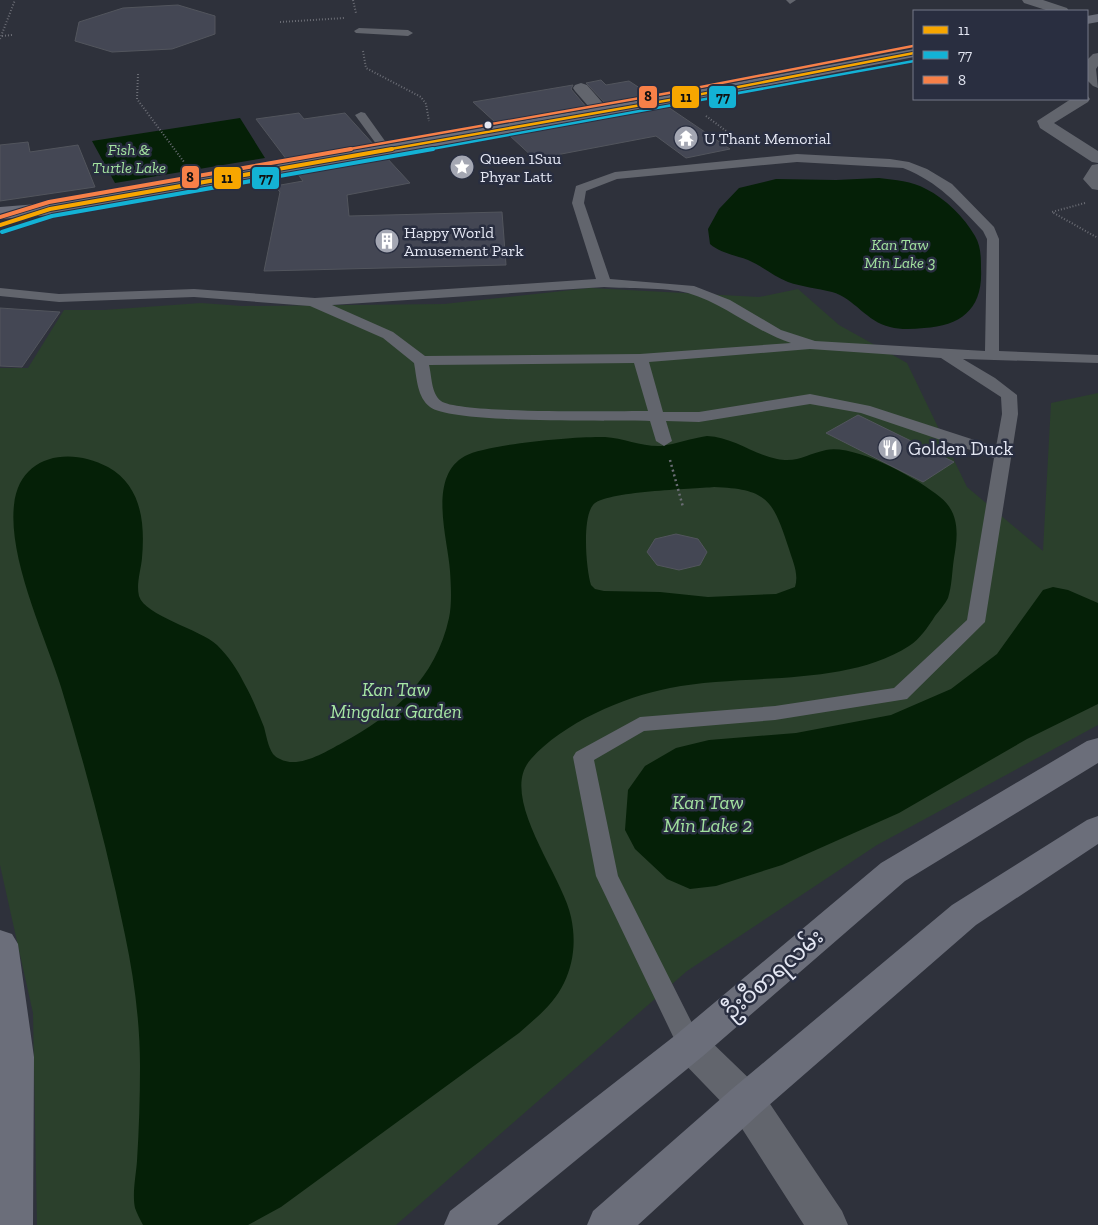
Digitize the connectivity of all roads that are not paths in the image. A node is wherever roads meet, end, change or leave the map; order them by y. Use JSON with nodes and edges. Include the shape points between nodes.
{"nodes":[{"id":1,"x":1029,"y":0,"type":"edge"},
{"id":2,"x":1059,"y":10,"type":"edge"},
{"id":3,"x":359,"y":31,"type":"road end"},
{"id":4,"x":408,"y":33,"type":"dead end"},
{"id":5,"x":913,"y":52,"type":"edge"},
{"id":6,"x":1088,"y":55,"type":"edge"},
{"id":7,"x":1088,"y":68,"type":"edge"},
{"id":8,"x":1088,"y":68,"type":"edge"},
{"id":9,"x":1098,"y":83,"type":"edge"},
{"id":10,"x":581,"y":88,"type":"dead end"},
{"id":11,"x":1080,"y":100,"type":"edge"},
{"id":12,"x":602,"y":112,"type":"junction"},
{"id":13,"x":361,"y":115,"type":"dead end"},
{"id":14,"x":386,"y":150,"type":"junction"},
{"id":15,"x":1098,"y":158,"type":"edge"},
{"id":16,"x":766,"y":160,"type":"joint"},
{"id":17,"x":1098,"y":168,"type":"edge"},
{"id":18,"x":1098,"y":185,"type":"edge"},
{"id":19,"x":0,"y":222,"type":"edge"},
{"id":20,"x":604,"y":283,"type":"junction"},
{"id":21,"x":0,"y":292,"type":"edge"},
{"id":22,"x":313,"y":302,"type":"junction"},
{"id":23,"x":813,"y":345,"type":"junction"},
{"id":24,"x":945,"y":354,"type":"junction"},
{"id":25,"x":992,"y":355,"type":"junction"},
{"id":26,"x":640,"y":358,"type":"junction"},
{"id":27,"x":1098,"y":359,"type":"edge"},
{"id":28,"x":421,"y":362,"type":"junction"},
{"id":29,"x":658,"y":418,"type":"junction"},
{"id":30,"x":664,"y":441,"type":"road end"},
{"id":31,"x":1003,"y":456,"type":"junction"},
{"id":32,"x":1098,"y":749,"type":"edge"},
{"id":33,"x":1098,"y":828,"type":"edge"},
{"id":34,"x":0,"y":944,"type":"edge"},
{"id":35,"x":690,"y":1045,"type":"junction"},
{"id":36,"x":746,"y":1101,"type":"junction"},
{"id":37,"x":12,"y":1225,"type":"edge"},
{"id":38,"x":466,"y":1225,"type":"edge"},
{"id":39,"x":608,"y":1225,"type":"edge"},
{"id":40,"x":827,"y":1225,"type":"edge"}],
"edges":[{"from":1,"to":2,"type":"street"},
{"from":3,"to":4,"type":"lane"},
{"from":5,"to":12,"type":"main road"},
{"from":6,"to":8,"type":"street","via":[[1098,57]]},
{"from":7,"to":9,"type":"street"},
{"from":10,"to":12,"type":"street"},
{"from":11,"to":15,"type":"street","via":[[1045,121],[1046,125]]},
{"from":12,"to":14,"type":"main road"},
{"from":13,"to":14,"type":"lane"},
{"from":14,"to":19,"type":"main road","via":[[50,209]]},
{"from":16,"to":20,"type":"lane","via":[[615,176],[580,189],[578,202]]},
{"from":16,"to":25,"type":"lane","via":[[797,158],[905,165],[948,187],[989,230],[993,239]]},
{"from":17,"to":18,"type":"street","via":[[1092,179]]},
{"from":20,"to":22,"type":"lane"},
{"from":20,"to":23,"type":"lane","via":[[689,290],[725,303],[776,333]]},
{"from":21,"to":22,"type":"lane","via":[[59,298],[194,293]]},
{"from":22,"to":28,"type":"lane","via":[[388,335]]},
{"from":23,"to":24,"type":"lane"},
{"from":23,"to":26,"type":"lane"},
{"from":24,"to":25,"type":"lane"},
{"from":24,"to":31,"type":"lane","via":[[1009,395],[1010,414]]},
{"from":25,"to":27,"type":"lane"},
{"from":26,"to":28,"type":"lane"},
{"from":26,"to":29,"type":"lane"},
{"from":28,"to":29,"type":"lane","via":[[428,396],[438,406],[472,413]]},
{"from":29,"to":30,"type":"lane"},
{"from":29,"to":31,"type":"lane","via":[[699,417],[810,398],[864,409]]},
{"from":31,"to":35,"type":"lane","via":[[976,622],[900,694],[775,713],[640,724],[583,757],[607,876]]},
{"from":32,"to":35,"type":"main road","name":"ဦးဝီစာရလမ်း","via":[[893,872]]},
{"from":33,"to":36,"type":"main road","via":[[964,915]]},
{"from":34,"to":37,"type":"main road","via":[[15,1057]]},
{"from":35,"to":36,"type":"street"},
{"from":35,"to":38,"type":"main road","name":"ဦးဝီစာရလမ်း"},
{"from":36,"to":39,"type":"main road"},
{"from":36,"to":40,"type":"street"}]}
